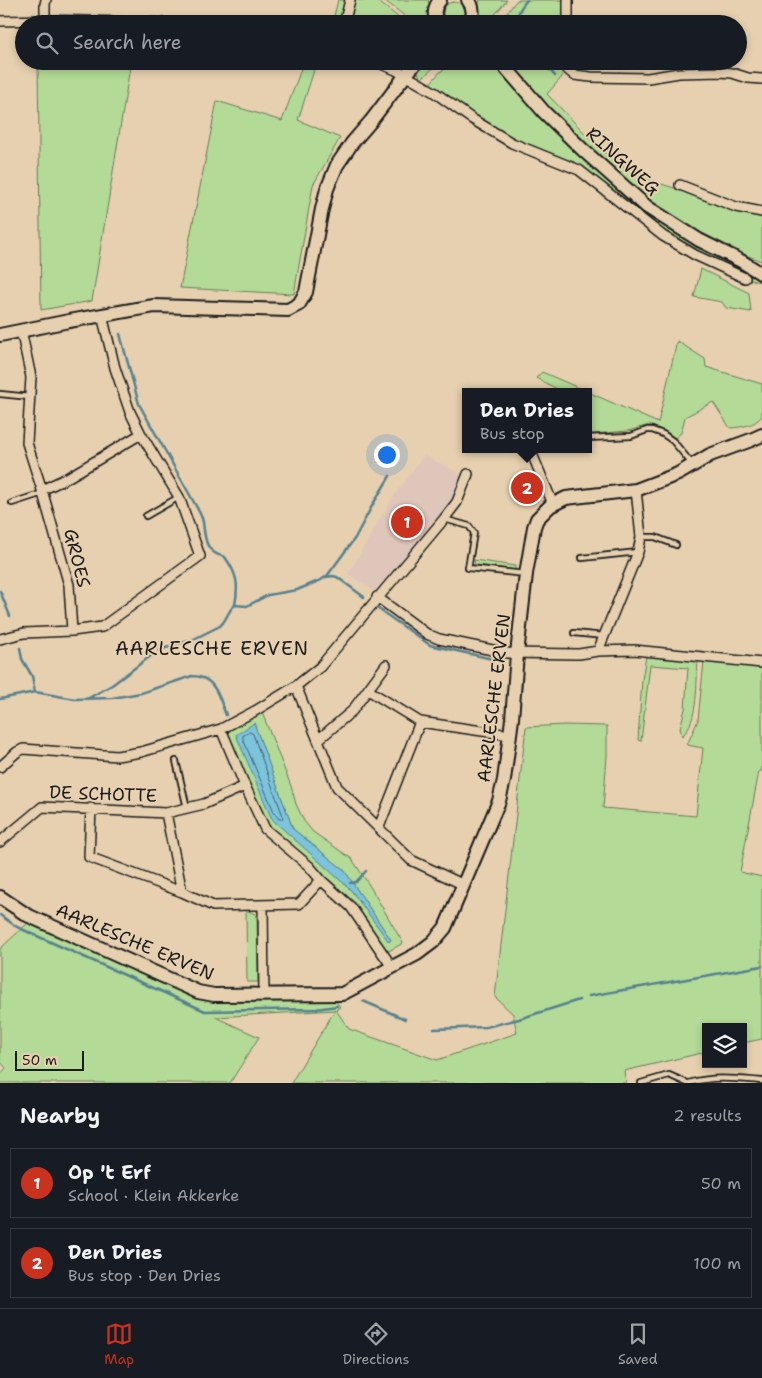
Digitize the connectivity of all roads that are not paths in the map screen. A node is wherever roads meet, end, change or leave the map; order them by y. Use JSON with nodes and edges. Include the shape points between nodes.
{"nodes":[{"id":1,"x":46,"y":0,"type":"edge"},
{"id":2,"x":350,"y":0,"type":"edge"},
{"id":3,"x":568,"y":0,"type":"edge"},
{"id":4,"x":437,"y":1,"type":"edge"},
{"id":5,"x":471,"y":1,"type":"edge"},
{"id":6,"x":45,"y":15,"type":"edge"},
{"id":7,"x":346,"y":15,"type":"edge"},
{"id":8,"x":435,"y":15,"type":"edge"},
{"id":9,"x":473,"y":15,"type":"edge"},
{"id":10,"x":568,"y":15,"type":"edge"},
{"id":11,"x":0,"y":21,"type":"edge"},
{"id":12,"x":15,"y":21,"type":"edge"},
{"id":13,"x":393,"y":70,"type":"edge"},
{"id":14,"x":410,"y":70,"type":"edge"},
{"id":15,"x":507,"y":70,"type":"edge"},
{"id":16,"x":568,"y":70,"type":"edge"},
{"id":17,"x":405,"y":76,"type":"junction"},
{"id":18,"x":762,"y":79,"type":"edge"},
{"id":19,"x":680,"y":185,"type":"dead end"},
{"id":20,"x":762,"y":212,"type":"edge"},
{"id":21,"x":741,"y":261,"type":"junction"},
{"id":22,"x":762,"y":265,"type":"edge"},
{"id":23,"x":762,"y":274,"type":"edge"},
{"id":24,"x":746,"y":278,"type":"dead end"},
{"id":25,"x":102,"y":315,"type":"junction"},
{"id":26,"x":21,"y":330,"type":"junction"},
{"id":27,"x":0,"y":335,"type":"edge"},
{"id":28,"x":0,"y":394,"type":"edge"},
{"id":29,"x":30,"y":397,"type":"junction"},
{"id":30,"x":141,"y":434,"type":"junction"},
{"id":31,"x":762,"y":435,"type":"edge"},
{"id":32,"x":592,"y":438,"type":"edge"},
{"id":33,"x":532,"y":453,"type":"edge"},
{"id":34,"x":693,"y":466,"type":"junction"},
{"id":35,"x":468,"y":474,"type":"dead end"},
{"id":36,"x":636,"y":490,"type":"junction"},
{"id":37,"x":43,"y":492,"type":"junction"},
{"id":38,"x":179,"y":497,"type":"junction"},
{"id":39,"x":12,"y":503,"type":"dead end"},
{"id":40,"x":553,"y":504,"type":"junction"},
{"id":41,"x":146,"y":516,"type":"dead end"},
{"id":42,"x":444,"y":519,"type":"junction"},
{"id":43,"x":641,"y":537,"type":"junction"},
{"id":44,"x":676,"y":545,"type":"dead end"},
{"id":45,"x":638,"y":552,"type":"junction"},
{"id":46,"x":582,"y":558,"type":"dead end"},
{"id":47,"x":526,"y":574,"type":"junction"},
{"id":48,"x":377,"y":597,"type":"junction"},
{"id":49,"x":72,"y":631,"type":"junction"},
{"id":50,"x":574,"y":633,"type":"dead end"},
{"id":51,"x":1,"y":636,"type":"edge"},
{"id":52,"x":604,"y":636,"type":"junction"},
{"id":53,"x":598,"y":651,"type":"junction"},
{"id":54,"x":517,"y":654,"type":"junction"},
{"id":55,"x":762,"y":663,"type":"edge"},
{"id":56,"x":386,"y":665,"type":"dead end"},
{"id":57,"x":296,"y":686,"type":"junction"},
{"id":58,"x":368,"y":690,"type":"junction"},
{"id":59,"x":420,"y":722,"type":"junction"},
{"id":60,"x":221,"y":728,"type":"junction"},
{"id":61,"x":510,"y":735,"type":"junction"},
{"id":62,"x":318,"y":740,"type":"junction"},
{"id":63,"x":176,"y":761,"type":"dead end"},
{"id":64,"x":0,"y":767,"type":"edge"},
{"id":65,"x":245,"y":786,"type":"junction"},
{"id":66,"x":91,"y":808,"type":"junction"},
{"id":67,"x":187,"y":809,"type":"junction"},
{"id":68,"x":166,"y":813,"type":"junction"},
{"id":69,"x":379,"y":827,"type":"junction"},
{"id":70,"x":0,"y":842,"type":"edge"},
{"id":71,"x":321,"y":880,"type":"junction"},
{"id":72,"x":464,"y":885,"type":"junction"},
{"id":73,"x":182,"y":892,"type":"junction"},
{"id":74,"x":0,"y":897,"type":"edge"},
{"id":75,"x":263,"y":905,"type":"junction"},
{"id":76,"x":392,"y":967,"type":"junction"},
{"id":77,"x":264,"y":995,"type":"junction"},
{"id":78,"x":762,"y":1081,"type":"edge"},
{"id":79,"x":641,"y":1083,"type":"edge"},
{"id":80,"x":688,"y":1083,"type":"edge"}],
"edges":[{"from":1,"to":6,"type":"street"},
{"from":2,"to":7,"type":"street"},
{"from":3,"to":10,"type":"street"},
{"from":4,"to":8,"type":"street"},
{"from":5,"to":9,"type":"street"},
{"from":11,"to":12,"type":"street"},
{"from":13,"to":17,"type":"street"},
{"from":14,"to":17,"type":"street"},
{"from":15,"to":21,"type":"street","name":"RINGWEG","via":[[544,112],[647,207],[698,240]]},
{"from":16,"to":18,"type":"street","via":[[574,75],[591,77],[648,78],[679,72],[721,72]]},
{"from":17,"to":24,"type":"street","via":[[512,143],[579,170],[663,236],[695,255]]},
{"from":17,"to":25,"type":"street","via":[[338,165],[327,189],[306,292],[298,304],[288,310],[154,306]]},
{"from":19,"to":20,"type":"street","via":[[736,207]]},
{"from":21,"to":22,"type":"street","name":"RINGWEG"},
{"from":21,"to":23,"type":"street","name":"RINGWEG"},
{"from":25,"to":26,"type":"street"},
{"from":25,"to":30,"type":"street","via":[[115,368]]},
{"from":26,"to":27,"type":"street"},
{"from":26,"to":29,"type":"street","name":"GROES","via":[[32,377]]},
{"from":28,"to":29,"type":"lane"},
{"from":29,"to":37,"type":"street","name":"GROES","via":[[27,443]]},
{"from":30,"to":37,"type":"street"},
{"from":30,"to":38,"type":"street"},
{"from":31,"to":34,"type":"street","name":"AARLESCHE ERVEN","via":[[727,447]]},
{"from":32,"to":34,"type":"lane","via":[[631,436],[652,430],[673,441]]},
{"from":33,"to":40,"type":"street"},
{"from":34,"to":36,"type":"street","name":"AARLESCHE ERVEN"},
{"from":35,"to":42,"type":"street","via":[[457,502]]},
{"from":36,"to":40,"type":"street","name":"AARLESCHE ERVEN","via":[[566,498]]},
{"from":36,"to":43,"type":"street"},
{"from":37,"to":39,"type":"lane"},
{"from":37,"to":49,"type":"street","name":"GROES","via":[[69,585]]},
{"from":38,"to":41,"type":"lane"},
{"from":38,"to":49,"type":"street","via":[[200,556],[102,627]]},
{"from":40,"to":47,"type":"street","name":"AARLESCHE ERVEN","via":[[537,519]]},
{"from":42,"to":47,"type":"lane","via":[[469,526],[474,533],[468,568]]},
{"from":42,"to":48,"type":"street"},
{"from":43,"to":44,"type":"lane","via":[[655,537]]},
{"from":43,"to":45,"type":"street"},
{"from":45,"to":46,"type":"lane"},
{"from":45,"to":52,"type":"street"},
{"from":47,"to":54,"type":"street","name":"AARLESCHE ERVEN"},
{"from":48,"to":54,"type":"street","via":[[418,628],[439,639]]},
{"from":48,"to":57,"type":"street","via":[[320,668]]},
{"from":49,"to":51,"type":"street"},
{"from":50,"to":52,"type":"lane"},
{"from":52,"to":53,"type":"street"},
{"from":53,"to":54,"type":"street"},
{"from":53,"to":55,"type":"street","via":[[634,650]]},
{"from":54,"to":61,"type":"street","name":"AARLESCHE ERVEN"},
{"from":56,"to":58,"type":"street"},
{"from":57,"to":60,"type":"street"},
{"from":57,"to":62,"type":"street"},
{"from":58,"to":59,"type":"street"},
{"from":58,"to":62,"type":"street","via":[[352,711]]},
{"from":59,"to":61,"type":"street"},
{"from":59,"to":69,"type":"street"},
{"from":60,"to":64,"type":"street","via":[[117,756],[24,749]]},
{"from":60,"to":65,"type":"street"},
{"from":61,"to":72,"type":"street","name":"AARLESCHE ERVEN","via":[[499,801]]},
{"from":62,"to":69,"type":"street","via":[[337,787]]},
{"from":63,"to":67,"type":"lane","name":"DE SCHOTTE"},
{"from":65,"to":67,"type":"street","name":"DE SCHOTTE"},
{"from":65,"to":71,"type":"street","via":[[265,829]]},
{"from":66,"to":68,"type":"street","name":"DE SCHOTTE"},
{"from":66,"to":70,"type":"street","name":"DE SCHOTTE","via":[[42,806]]},
{"from":66,"to":73,"type":"street","via":[[89,857]]},
{"from":67,"to":68,"type":"street","name":"DE SCHOTTE"},
{"from":68,"to":73,"type":"street"},
{"from":69,"to":72,"type":"street","via":[[411,860]]},
{"from":71,"to":75,"type":"street","via":[[299,904]]},
{"from":71,"to":76,"type":"street","via":[[352,907]]},
{"from":72,"to":76,"type":"street","name":"AARLESCHE ERVEN","via":[[445,928],[433,942]]},
{"from":73,"to":75,"type":"street","via":[[213,906]]},
{"from":74,"to":77,"type":"street","name":"AARLESCHE ERVEN","via":[[27,915],[198,992]]},
{"from":75,"to":77,"type":"street"},
{"from":76,"to":77,"type":"street","name":"AARLESCHE ERVEN","via":[[342,994]]},
{"from":78,"to":80,"type":"lane","via":[[721,1078]]},
{"from":79,"to":80,"type":"lane","via":[[669,1075]]}]}
